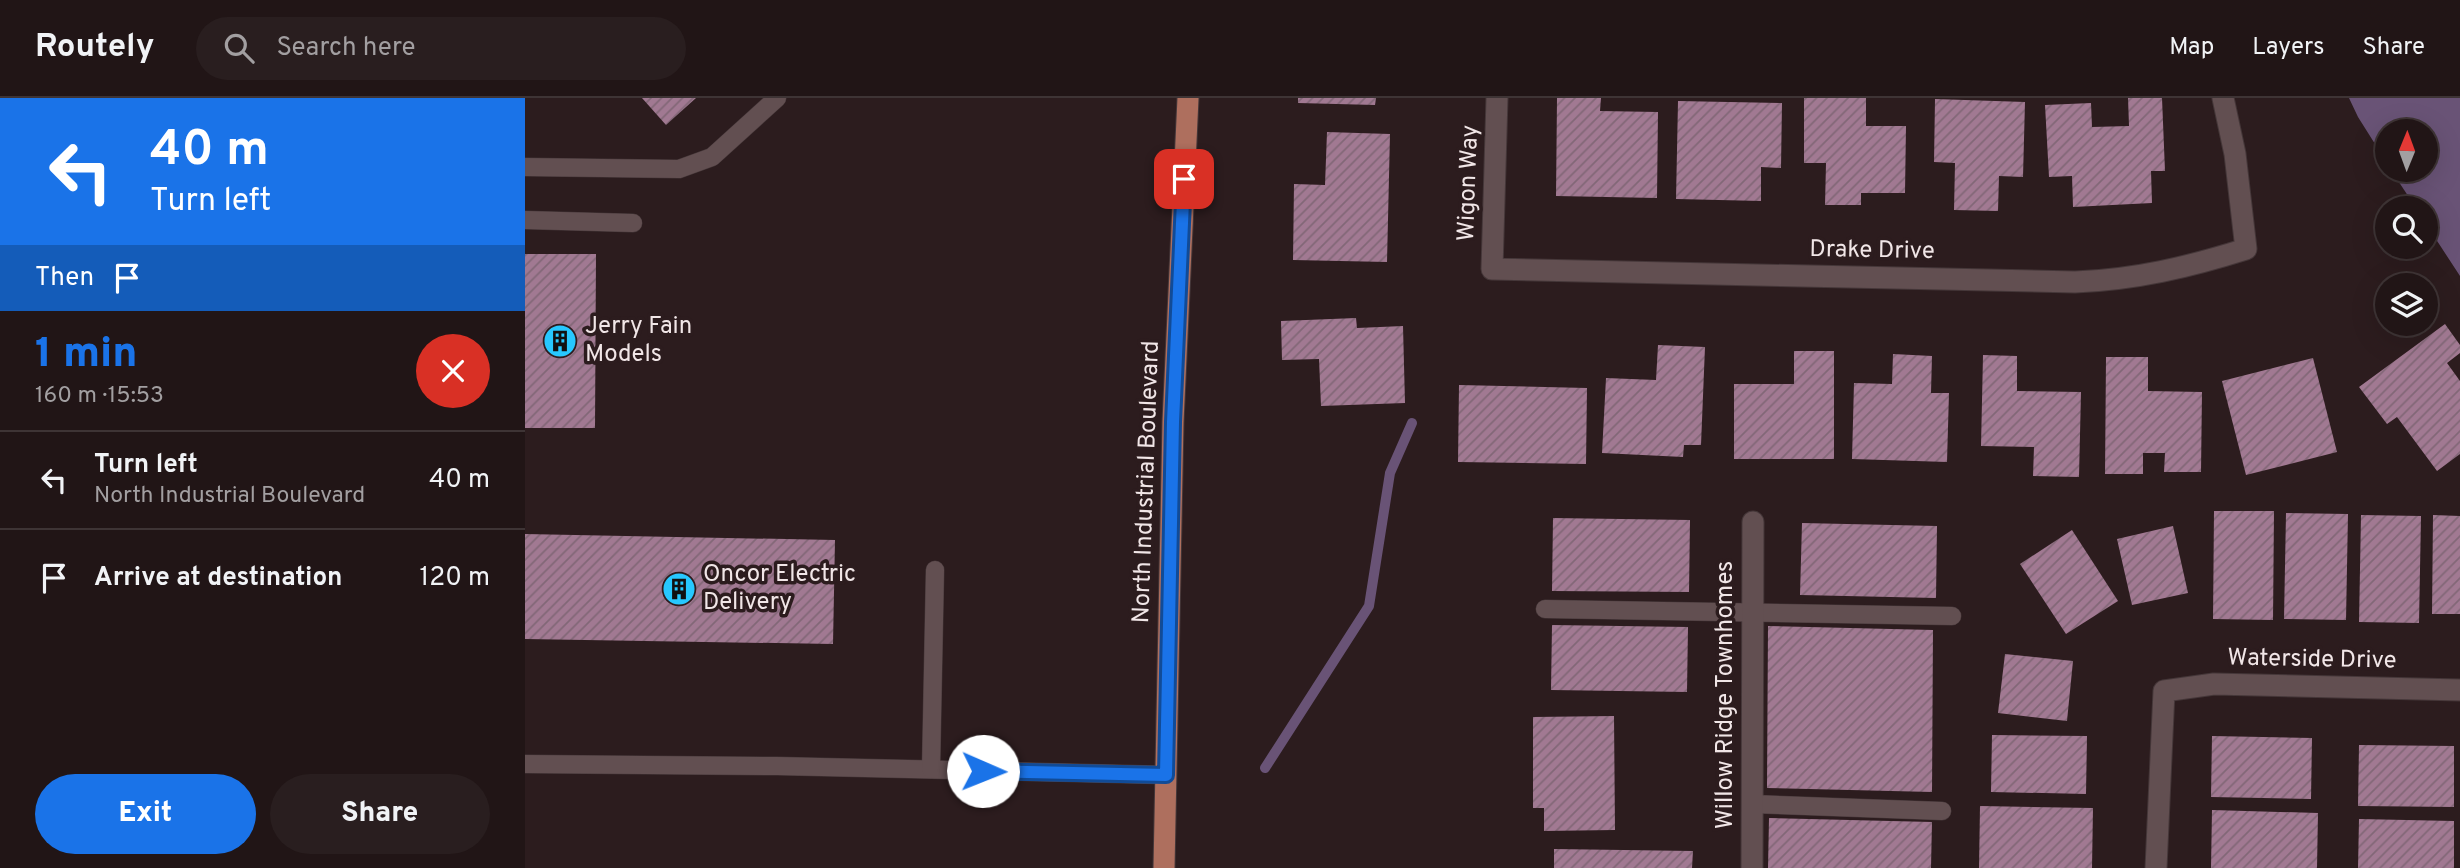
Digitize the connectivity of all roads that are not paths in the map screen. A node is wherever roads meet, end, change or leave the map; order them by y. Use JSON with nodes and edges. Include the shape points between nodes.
{"nodes":[{"id":1,"x":777,"y":98,"type":"edge"},
{"id":2,"x":1188,"y":98,"type":"edge"},
{"id":3,"x":1497,"y":98,"type":"edge"},
{"id":4,"x":2223,"y":98,"type":"edge"},
{"id":5,"x":525,"y":167,"type":"edge"},
{"id":6,"x":525,"y":220,"type":"edge"},
{"id":7,"x":633,"y":223,"type":"dead end"},
{"id":8,"x":1492,"y":269,"type":"joint"},
{"id":9,"x":1753,"y":522,"type":"dead end"},
{"id":10,"x":935,"y":570,"type":"dead end"},
{"id":11,"x":1545,"y":608,"type":"dead end"},
{"id":12,"x":1753,"y":613,"type":"junction"},
{"id":13,"x":1952,"y":616,"type":"dead end"},
{"id":14,"x":2460,"y":690,"type":"edge"},
{"id":15,"x":525,"y":764,"type":"edge"},
{"id":16,"x":931,"y":769,"type":"junction"},
{"id":17,"x":1166,"y":775,"type":"junction"},
{"id":18,"x":1752,"y":804,"type":"junction"},
{"id":19,"x":1942,"y":811,"type":"dead end"},
{"id":20,"x":1164,"y":868,"type":"edge"},
{"id":21,"x":1752,"y":868,"type":"edge"},
{"id":22,"x":2156,"y":868,"type":"edge"}],
"edges":[{"from":1,"to":5,"type":"lane","via":[[712,158],[679,169]]},
{"from":2,"to":17,"type":"main road","name":"North Industrial Boulevard","via":[[1173,422]]},
{"from":3,"to":8,"type":"street","name":"Wigon Way"},
{"from":4,"to":8,"type":"street","name":"Drake Drive","via":[[2246,249],[2158,273],[2075,282]]},
{"from":6,"to":7,"type":"lane"},
{"from":9,"to":12,"type":"street","name":"Willow Ridge Townhomes"},
{"from":10,"to":16,"type":"lane"},
{"from":11,"to":12,"type":"lane"},
{"from":12,"to":13,"type":"lane"},
{"from":12,"to":18,"type":"street","name":"Willow Ridge Townhomes"},
{"from":14,"to":22,"type":"street","name":"Waterside Drive","via":[[2214,684],[2164,691]]},
{"from":15,"to":16,"type":"lane"},
{"from":16,"to":17,"type":"lane"},
{"from":17,"to":20,"type":"main road","name":"North Industrial Boulevard"},
{"from":18,"to":19,"type":"lane"},
{"from":18,"to":21,"type":"street","name":"Willow Ridge Townhomes"}]}
